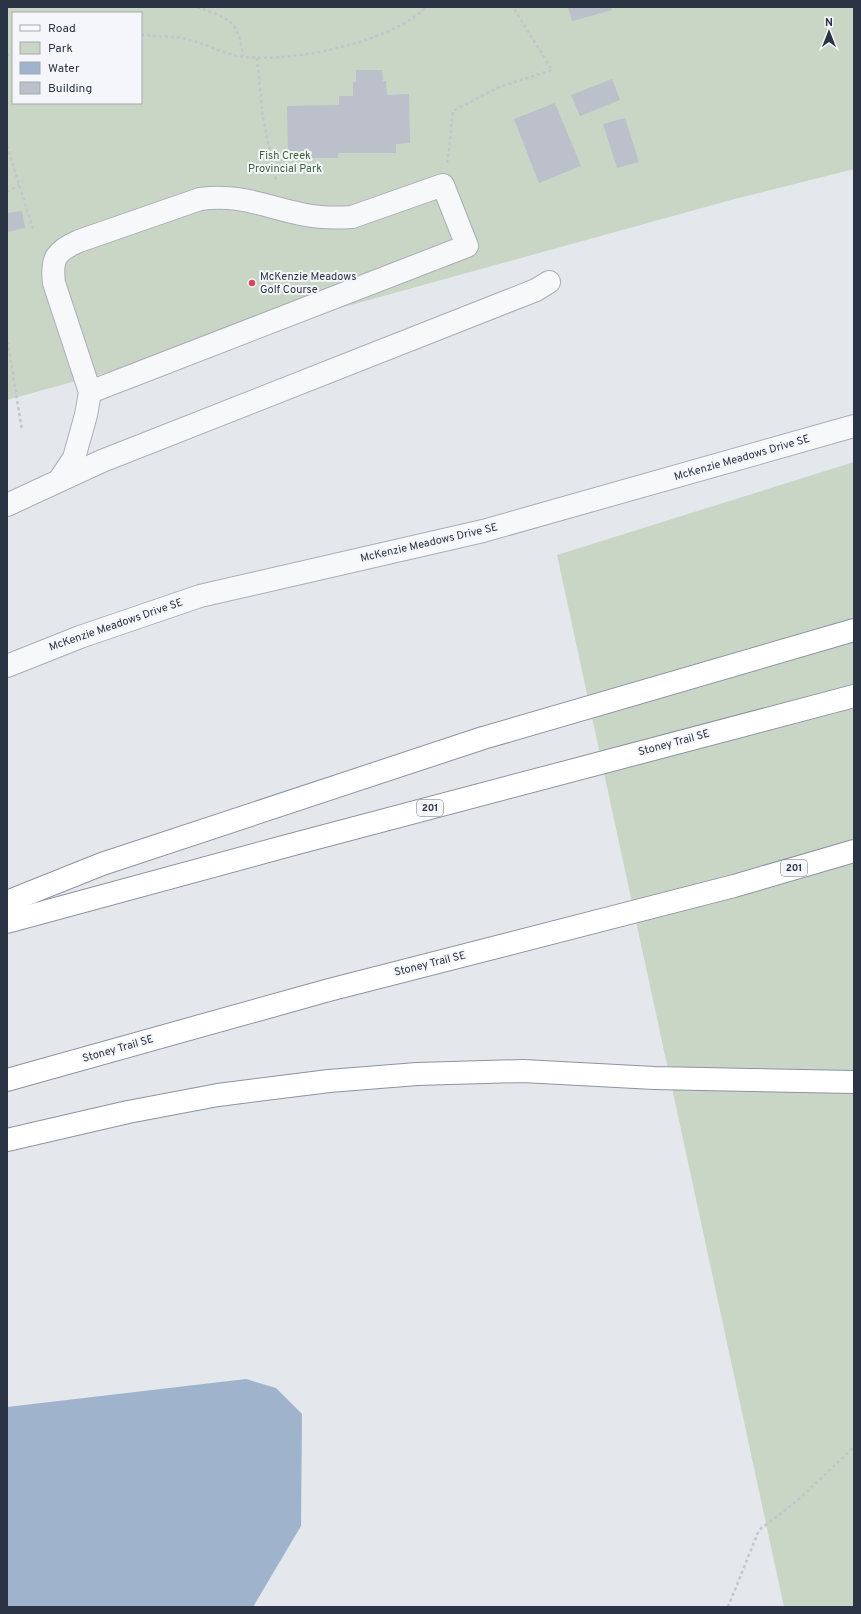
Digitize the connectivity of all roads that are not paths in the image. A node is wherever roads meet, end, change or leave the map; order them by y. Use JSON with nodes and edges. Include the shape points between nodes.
{"nodes":[{"id":1,"x":549,"y":282,"type":"dead end"},
{"id":2,"x":90,"y":392,"type":"junction"},
{"id":3,"x":854,"y":426,"type":"edge"},
{"id":4,"x":60,"y":480,"type":"junction"},
{"id":5,"x":7,"y":505,"type":"edge"},
{"id":6,"x":854,"y":630,"type":"edge"},
{"id":7,"x":7,"y":666,"type":"edge"},
{"id":8,"x":854,"y":696,"type":"edge"},
{"id":9,"x":854,"y":851,"type":"edge"},
{"id":10,"x":854,"y":863,"type":"edge"},
{"id":11,"x":734,"y":886,"type":"junction"},
{"id":12,"x":7,"y":902,"type":"edge"},
{"id":13,"x":7,"y":922,"type":"edge"},
{"id":14,"x":7,"y":1080,"type":"edge"},
{"id":15,"x":854,"y":1082,"type":"edge"},
{"id":16,"x":7,"y":1140,"type":"edge"}],
"edges":[{"from":1,"to":4,"type":"street","via":[[536,290]]},
{"from":2,"to":2,"type":"street","via":[[467,246],[443,185],[352,217],[336,218],[305,215],[247,199],[219,196],[200,199],[63,248],[55,258],[54,283]]},
{"from":2,"to":4,"type":"street","via":[[74,458]]},
{"from":3,"to":7,"type":"street","name":"McKenzie Meadows Drive SE","via":[[482,531],[200,596],[80,637]]},
{"from":4,"to":5,"type":"street"},
{"from":6,"to":12,"type":"highway","via":[[483,738],[102,864]]},
{"from":8,"to":13,"type":"highway","name":"Stoney Trail SE","number":"201"},
{"from":9,"to":11,"type":"highway","name":"Stoney Trail SE","number":"201"},
{"from":10,"to":11,"type":"highway"},
{"from":11,"to":14,"type":"highway","name":"Stoney Trail SE","number":"201","via":[[329,990]]},
{"from":15,"to":16,"type":"highway","via":[[654,1078],[523,1071],[417,1074],[329,1081],[218,1095],[128,1112]]}]}
